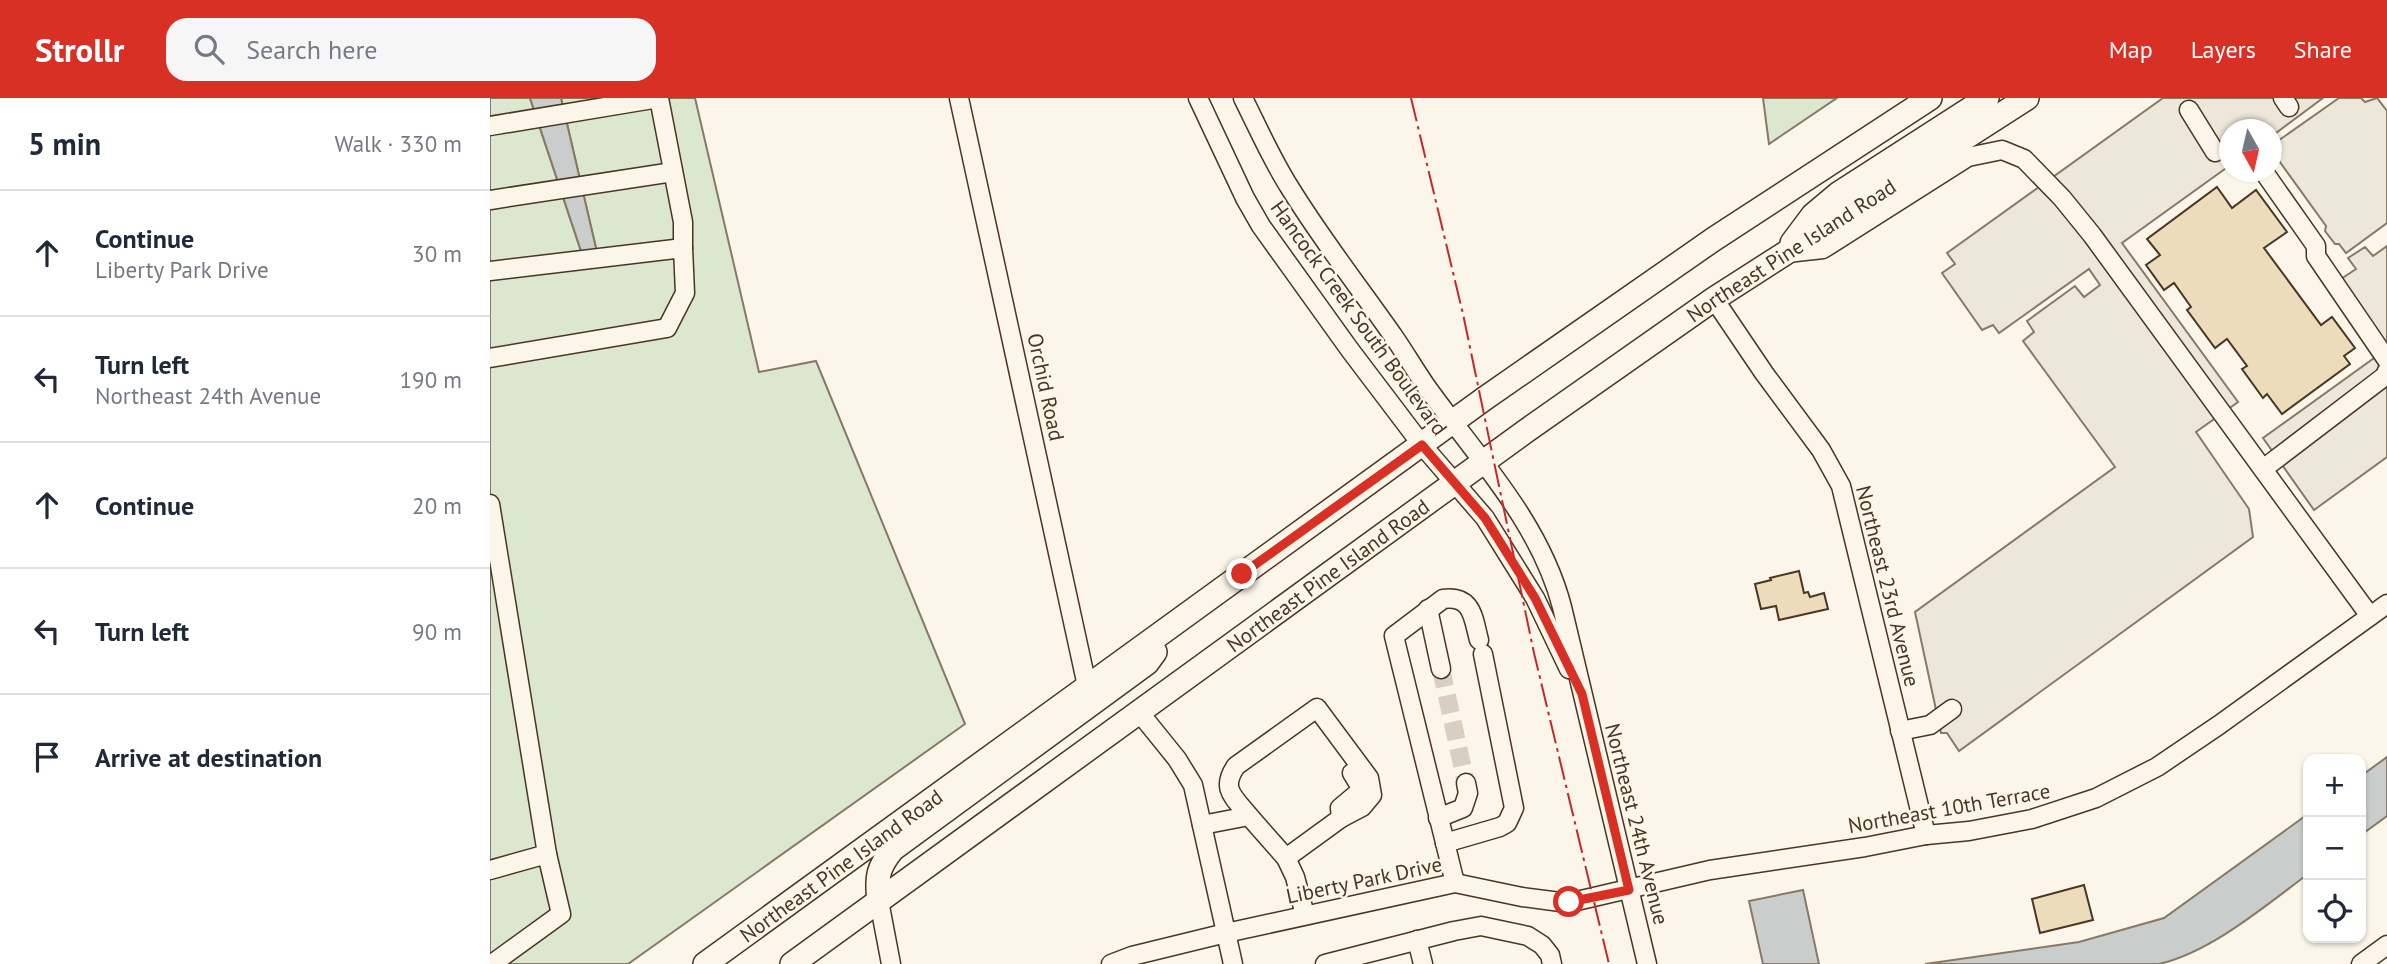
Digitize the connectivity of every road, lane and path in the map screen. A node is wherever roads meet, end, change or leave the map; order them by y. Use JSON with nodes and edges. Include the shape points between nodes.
{"nodes":[{"id":1,"x":659,"y":98,"type":"edge"},
{"id":2,"x":958,"y":98,"type":"edge"},
{"id":3,"x":1198,"y":98,"type":"edge"},
{"id":4,"x":1243,"y":98,"type":"edge"},
{"id":5,"x":1930,"y":98,"type":"edge"},
{"id":6,"x":1987,"y":98,"type":"edge"},
{"id":7,"x":2027,"y":98,"type":"edge"},
{"id":8,"x":2189,"y":110,"type":"dead end"},
{"id":9,"x":490,"y":126,"type":"edge"},
{"id":10,"x":2215,"y":152,"type":"dead end"},
{"id":11,"x":673,"y":172,"type":"junction"},
{"id":12,"x":2271,"y":182,"type":"edge"},
{"id":13,"x":490,"y":200,"type":"edge"},
{"id":14,"x":682,"y":248,"type":"junction"},
{"id":15,"x":1787,"y":253,"type":"junction"},
{"id":16,"x":490,"y":271,"type":"edge"},
{"id":17,"x":1714,"y":299,"type":"junction"},
{"id":18,"x":490,"y":358,"type":"edge"},
{"id":19,"x":2387,"y":360,"type":"edge"},
{"id":20,"x":2387,"y":371,"type":"edge"},
{"id":21,"x":1453,"y":422,"type":"junction"},
{"id":22,"x":1422,"y":445,"type":"junction"},
{"id":23,"x":1482,"y":463,"type":"junction"},
{"id":24,"x":2263,"y":469,"type":"junction"},
{"id":25,"x":1454,"y":483,"type":"junction"},
{"id":26,"x":490,"y":504,"type":"edge"},
{"id":27,"x":2387,"y":604,"type":"edge"},
{"id":28,"x":1428,"y":609,"type":"junction"},
{"id":29,"x":2370,"y":616,"type":"junction"},
{"id":30,"x":1181,"y":619,"type":"junction"},
{"id":31,"x":1441,"y":669,"type":"tunnel mouth"},
{"id":32,"x":1087,"y":687,"type":"junction"},
{"id":33,"x":1582,"y":694,"type":"junction"},
{"id":34,"x":1952,"y":709,"type":"dead end"},
{"id":35,"x":1139,"y":712,"type":"junction"},
{"id":36,"x":1900,"y":731,"type":"junction"},
{"id":37,"x":1466,"y":783,"type":"tunnel mouth"},
{"id":38,"x":1249,"y":816,"type":"junction"},
{"id":39,"x":1438,"y":818,"type":"junction"},
{"id":40,"x":1202,"y":825,"type":"junction"},
{"id":41,"x":1926,"y":835,"type":"junction"},
{"id":42,"x":1445,"y":843,"type":"junction"},
{"id":43,"x":547,"y":854,"type":"junction"},
{"id":44,"x":1286,"y":858,"type":"junction"},
{"id":45,"x":490,"y":870,"type":"edge"},
{"id":46,"x":1455,"y":883,"type":"junction"},
{"id":47,"x":1629,"y":890,"type":"junction"},
{"id":48,"x":879,"y":901,"type":"junction"},
{"id":49,"x":1305,"y":915,"type":"junction"},
{"id":50,"x":1226,"y":933,"type":"junction"},
{"id":51,"x":1417,"y":940,"type":"junction"},
{"id":52,"x":2387,"y":945,"type":"edge"},
{"id":53,"x":1384,"y":956,"type":"edge"},
{"id":54,"x":492,"y":964,"type":"edge"},
{"id":55,"x":705,"y":964,"type":"edge"},
{"id":56,"x":792,"y":964,"type":"edge"},
{"id":57,"x":891,"y":964,"type":"edge"},
{"id":58,"x":1111,"y":964,"type":"edge"},
{"id":59,"x":1233,"y":964,"type":"edge"},
{"id":60,"x":1325,"y":964,"type":"edge"},
{"id":61,"x":1423,"y":964,"type":"edge"},
{"id":62,"x":1552,"y":964,"type":"edge"},
{"id":63,"x":1647,"y":964,"type":"edge"},
{"id":64,"x":2361,"y":964,"type":"edge"}],
"edges":[{"from":1,"to":9,"type":"street"},
{"from":1,"to":11,"type":"street"},
{"from":2,"to":32,"type":"street","name":"Orchid Road"},
{"from":3,"to":22,"type":"street","name":"Hancock Creek South Boulevard","via":[[1261,226]]},
{"from":4,"to":21,"type":"street","name":"Hancock Creek South Boulevard","via":[[1296,198]]},
{"from":5,"to":21,"type":"main road","name":"Northeast Pine Island Road","via":[[1714,239]]},
{"from":6,"to":15,"type":"main road","via":[[1838,194],[1813,215]]},
{"from":7,"to":15,"type":"main road","name":"Northeast Pine Island Road"},
{"from":8,"to":10,"type":"street"},
{"from":11,"to":13,"type":"street"},
{"from":11,"to":14,"type":"street","via":[[683,222]]},
{"from":12,"to":19,"type":"street"},
{"from":14,"to":16,"type":"street"},
{"from":14,"to":18,"type":"street","via":[[685,293],[667,328]]},
{"from":15,"to":17,"type":"main road","name":"Northeast Pine Island Road"},
{"from":15,"to":24,"type":"street","via":[[1823,249],[1968,157],[2001,150],[2024,159],[2092,235]]},
{"from":17,"to":23,"type":"main road","name":"Northeast Pine Island Road"},
{"from":17,"to":36,"type":"street","name":"Northeast 23rd Avenue","via":[[1821,450],[1841,486]]},
{"from":20,"to":24,"type":"street"},
{"from":21,"to":22,"type":"main road","name":"Northeast Pine Island Road"},
{"from":21,"to":23,"type":"street","name":"Hancock Creek South Boulevard"},
{"from":22,"to":25,"type":"street","name":"Hancock Creek South Boulevard"},
{"from":22,"to":30,"type":"main road","name":"Northeast Pine Island Road"},
{"from":23,"to":25,"type":"main road","name":"Northeast Pine Island Road"},
{"from":23,"to":33,"type":"street","name":"Northeast 24th Avenue","via":[[1546,559]]},
{"from":24,"to":29,"type":"street"},
{"from":25,"to":33,"type":"street","name":"Northeast 24th Avenue","via":[[1485,518],[1535,598]]},
{"from":25,"to":35,"type":"main road","name":"Northeast Pine Island Road"},
{"from":26,"to":43,"type":"street"},
{"from":27,"to":29,"type":"street","name":"Northeast 10th Terrace"},
{"from":28,"to":31,"type":"street"},
{"from":28,"to":39,"type":"street","via":[[1394,636]]},
{"from":28,"to":42,"type":"street","via":[[1443,599],[1460,599],[1470,607],[1514,808],[1500,827]]},
{"from":29,"to":41,"type":"street","name":"Northeast 10th Terrace","via":[[2219,725],[2127,784],[2032,819]]},
{"from":30,"to":32,"type":"main road","name":"Northeast Pine Island Road"},
{"from":30,"to":48,"type":"main road","name":"Northeast Pine Island Road","via":[[1147,663],[893,849],[882,862]]},
{"from":32,"to":55,"type":"main road","name":"Northeast Pine Island Road"},
{"from":33,"to":47,"type":"street","name":"Northeast 24th Avenue"},
{"from":34,"to":36,"type":"street","via":[[1930,725]]},
{"from":35,"to":40,"type":"street","via":[[1193,785]]},
{"from":35,"to":48,"type":"main road","name":"Northeast Pine Island Road"},
{"from":36,"to":41,"type":"street","name":"Northeast 23rd Avenue"},
{"from":37,"to":39,"type":"street","via":[[1463,808]]},
{"from":38,"to":40,"type":"street"},
{"from":38,"to":44,"type":"street"},
{"from":38,"to":44,"type":"street","via":[[1228,790],[1228,778],[1236,766],[1317,708],[1338,736],[1335,747],[1360,786],[1359,792],[1340,808],[1341,818]]},
{"from":39,"to":42,"type":"street"},
{"from":40,"to":50,"type":"street"},
{"from":41,"to":47,"type":"street","name":"Northeast 10th Terrace","via":[[1710,870]]},
{"from":42,"to":46,"type":"street"},
{"from":43,"to":45,"type":"street"},
{"from":43,"to":54,"type":"street","via":[[561,914]]},
{"from":44,"to":49,"type":"street"},
{"from":46,"to":47,"type":"street","name":"Liberty Park Drive","via":[[1569,902]]},
{"from":46,"to":49,"type":"street","name":"Liberty Park Drive"},
{"from":47,"to":63,"type":"street","name":"Northeast 24th Avenue"},
{"from":48,"to":56,"type":"main road","name":"Northeast Pine Island Road"},
{"from":48,"to":57,"type":"street"},
{"from":49,"to":50,"type":"street","name":"Liberty Park Drive"},
{"from":50,"to":58,"type":"street","name":"Liberty Park Drive"},
{"from":50,"to":59,"type":"street"},
{"from":51,"to":53,"type":"street"},
{"from":51,"to":61,"type":"street"},
{"from":51,"to":62,"type":"street","via":[[1481,926],[1528,936],[1542,945]]},
{"from":52,"to":64,"type":"street"},
{"from":53,"to":60,"type":"street"}]}
